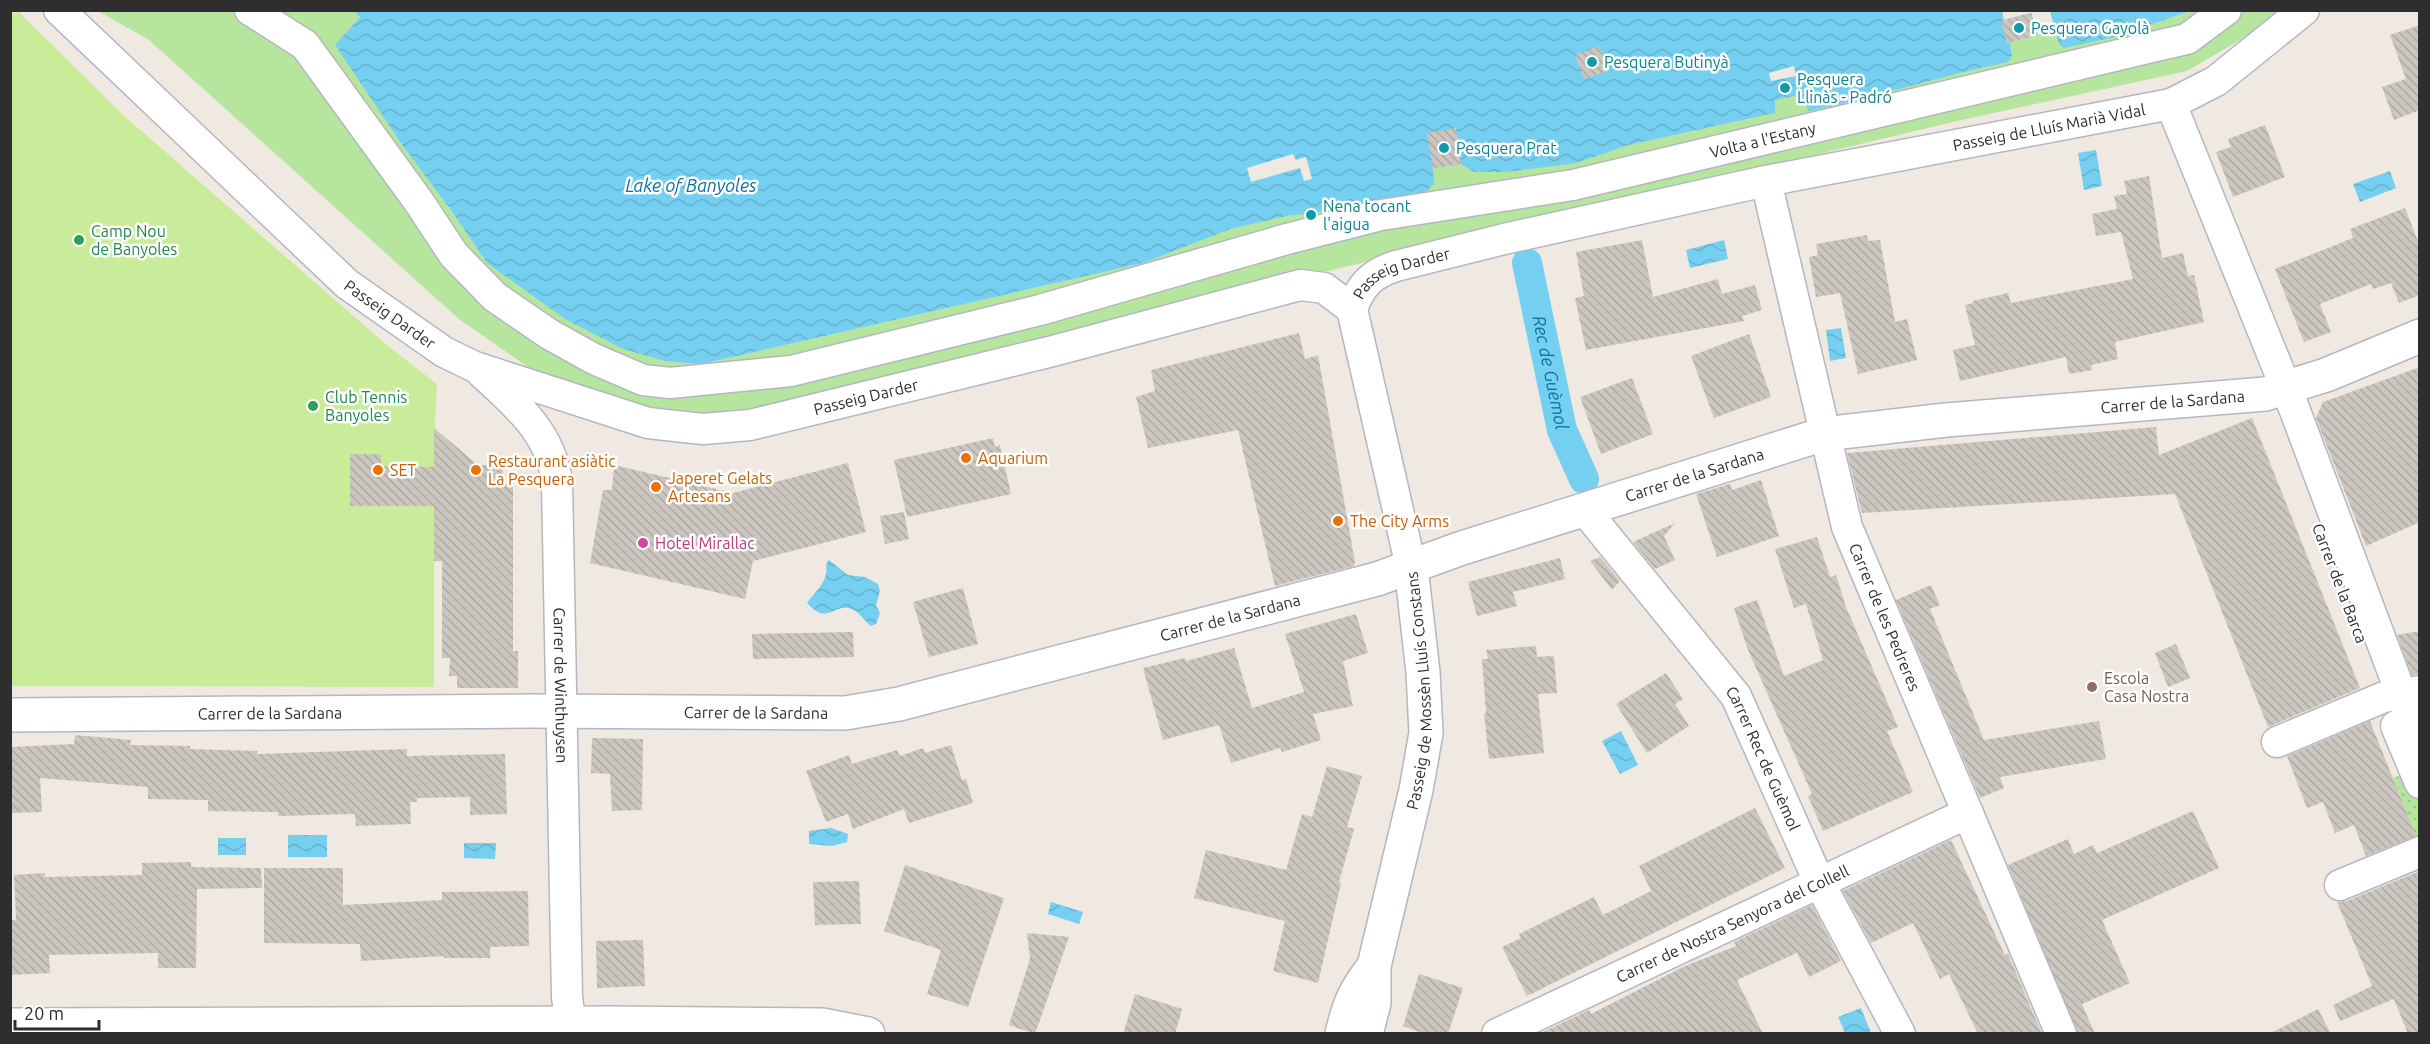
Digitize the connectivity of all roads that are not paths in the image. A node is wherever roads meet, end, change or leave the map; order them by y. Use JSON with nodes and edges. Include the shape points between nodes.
{"nodes":[{"id":1,"x":59,"y":10,"type":"edge"},
{"id":2,"x":250,"y":10,"type":"edge"},
{"id":3,"x":2226,"y":10,"type":"edge"},
{"id":4,"x":2304,"y":10,"type":"edge"},
{"id":5,"x":2171,"y":104,"type":"junction"},
{"id":6,"x":1766,"y":181,"type":"junction"},
{"id":7,"x":1352,"y":309,"type":"junction"},
{"id":8,"x":2420,"y":336,"type":"edge"},
{"id":9,"x":475,"y":368,"type":"junction"},
{"id":10,"x":2275,"y":392,"type":"junction"},
{"id":11,"x":1824,"y":434,"type":"junction"},
{"id":12,"x":1584,"y":509,"type":"junction"},
{"id":13,"x":1411,"y":567,"type":"junction"},
{"id":14,"x":2401,"y":694,"type":"edge"},
{"id":15,"x":563,"y":711,"type":"junction"},
{"id":16,"x":10,"y":715,"type":"edge"},
{"id":17,"x":2277,"y":742,"type":"dead end"},
{"id":18,"x":2418,"y":766,"type":"edge"},
{"id":19,"x":1968,"y":813,"type":"junction"},
{"id":20,"x":2420,"y":852,"type":"edge"},
{"id":21,"x":1819,"y":882,"type":"junction"},
{"id":22,"x":2340,"y":885,"type":"dead end"},
{"id":23,"x":1367,"y":976,"type":"junction"},
{"id":24,"x":570,"y":1018,"type":"edge"},
{"id":25,"x":10,"y":1025,"type":"edge"},
{"id":26,"x":59,"y":1029,"type":"edge"},
{"id":27,"x":868,"y":1034,"type":"edge"},
{"id":28,"x":1342,"y":1034,"type":"edge"},
{"id":29,"x":1354,"y":1034,"type":"edge"},
{"id":30,"x":1366,"y":1034,"type":"edge"},
{"id":31,"x":1497,"y":1034,"type":"edge"},
{"id":32,"x":1900,"y":1034,"type":"edge"},
{"id":33,"x":2061,"y":1034,"type":"edge"}],
"edges":[{"from":1,"to":9,"type":"street","name":"Passeig Darder","via":[[347,284],[444,352]]},
{"from":2,"to":3,"type":"street","name":"Volta a l'Estany","via":[[305,45],[454,255],[495,297],[594,359],[643,380],[670,383],[791,371],[1040,310],[1381,215],[1573,185],[2187,39]]},
{"from":4,"to":5,"type":"street","name":"Passeig de Lluís Marià Vidal","via":[[2216,81]]},
{"from":5,"to":6,"type":"street","name":"Passeig de Lluís Marià Vidal"},
{"from":5,"to":10,"type":"street"},
{"from":6,"to":7,"type":"street","name":"Passeig Darder","via":[[1396,266],[1365,283]]},
{"from":6,"to":11,"type":"street","name":"Carrer de les Pedreres"},
{"from":7,"to":9,"type":"street","name":"Passeig Darder","via":[[1324,288],[1300,285],[1053,351],[750,424],[703,429],[648,423]]},
{"from":7,"to":13,"type":"street","name":"Passeig de Mossèn Lluís Constans"},
{"from":8,"to":10,"type":"main road","name":"Carrer de la Sardana"},
{"from":9,"to":15,"type":"street","name":"Carrer de Winthuysen","via":[[530,420],[555,463]]},
{"from":10,"to":11,"type":"main road","name":"Carrer de la Sardana"},
{"from":10,"to":14,"type":"street","via":[[2294,408]]},
{"from":11,"to":12,"type":"main road","name":"Carrer de la Sardana"},
{"from":11,"to":19,"type":"street","name":"Carrer de les Pedreres","via":[[1847,527]]},
{"from":12,"to":13,"type":"main road","name":"Carrer de la Sardana"},
{"from":12,"to":21,"type":"street","name":"Carrer Rec de Guèmol","via":[[1736,696]]},
{"from":13,"to":15,"type":"main road","name":"Carrer de la Sardana","via":[[921,698],[845,713]]},
{"from":13,"to":23,"type":"main road","name":"Passeig de Mossèn Lluís Constans","via":[[1426,733],[1416,790]]},
{"from":14,"to":17,"type":"street"},
{"from":14,"to":18,"type":"street"},
{"from":15,"to":16,"type":"main road","name":"Carrer de la Sardana"},
{"from":15,"to":24,"type":"street","name":"Carrer de Winthuysen"},
{"from":19,"to":21,"type":"street","name":"Carrer de Nostra Senyora del Collell"},
{"from":19,"to":33,"type":"street","name":"Carrer de les Pedreres"},
{"from":20,"to":22,"type":"street"},
{"from":21,"to":31,"type":"street","name":"Carrer de Nostra Senyora del Collell"},
{"from":21,"to":32,"type":"street","name":"Carrer Rec de Guèmol"},
{"from":23,"to":28,"type":"main road","name":"Passeig de Mossèn Lluís Constans","via":[[1347,1010]]},
{"from":23,"to":29,"type":"main road"},
{"from":23,"to":30,"type":"main road","name":"Passeig de Mossèn Lluís Constans","via":[[1374,1003]]},
{"from":24,"to":26,"type":"main road"},
{"from":24,"to":27,"type":"main road","via":[[822,1025]]},
{"from":25,"to":26,"type":"main road"}]}
